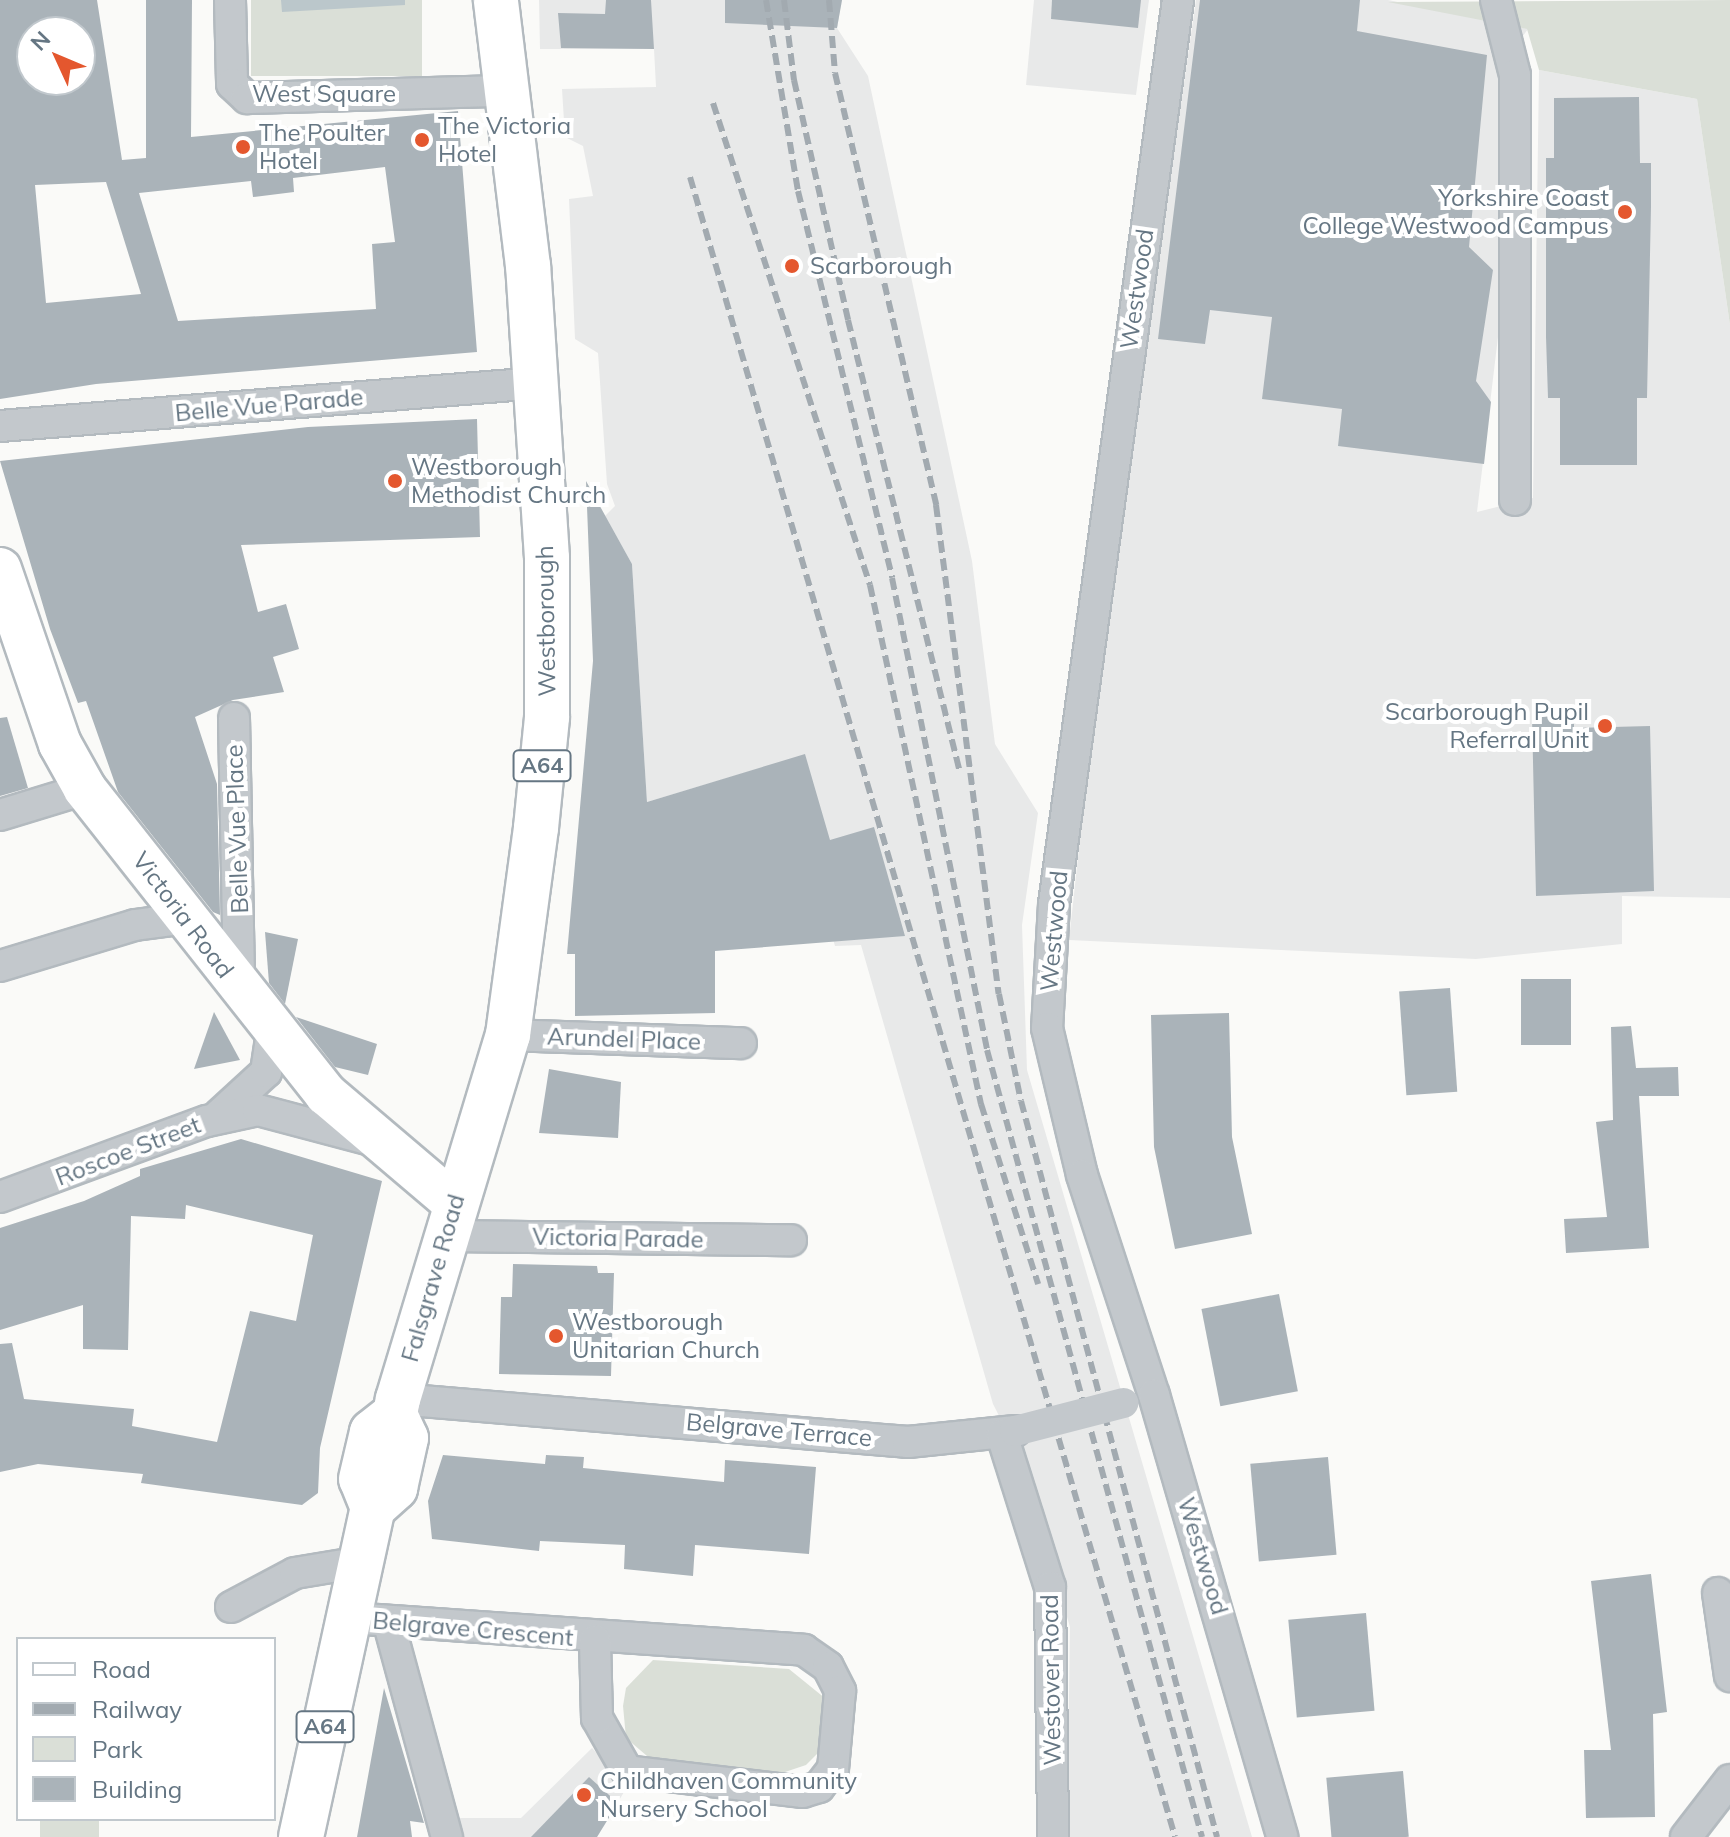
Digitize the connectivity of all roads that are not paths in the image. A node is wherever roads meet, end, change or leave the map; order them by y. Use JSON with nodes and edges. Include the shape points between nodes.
{"nodes":[{"id":1,"x":230,"y":0,"type":"edge"},
{"id":2,"x":496,"y":0,"type":"edge"},
{"id":3,"x":1178,"y":0,"type":"edge"},
{"id":4,"x":1496,"y":0,"type":"edge"},
{"id":5,"x":505,"y":91,"type":"junction"},
{"id":6,"x":538,"y":383,"type":"junction"},
{"id":7,"x":0,"y":426,"type":"edge"},
{"id":8,"x":1515,"y":500,"type":"dead end"},
{"id":9,"x":2,"y":584,"type":"edge"},
{"id":10,"x":234,"y":718,"type":"dead end"},
{"id":11,"x":85,"y":789,"type":"junction"},
{"id":12,"x":0,"y":815,"type":"edge"},
{"id":13,"x":187,"y":918,"type":"junction"},
{"id":14,"x":0,"y":966,"type":"edge"},
{"id":15,"x":239,"y":989,"type":"junction"},
{"id":16,"x":272,"y":1032,"type":"junction"},
{"id":17,"x":508,"y":1035,"type":"junction"},
{"id":18,"x":741,"y":1043,"type":"dead end"},
{"id":19,"x":207,"y":1121,"type":"junction"},
{"id":20,"x":475,"y":1142,"type":"joint"},
{"id":21,"x":381,"y":1144,"type":"junction"},
{"id":22,"x":0,"y":1197,"type":"edge"},
{"id":23,"x":449,"y":1219,"type":"junction"},
{"id":24,"x":791,"y":1240,"type":"dead end"},
{"id":25,"x":1154,"y":1395,"type":"junction"},
{"id":26,"x":396,"y":1407,"type":"junction"},
{"id":27,"x":1008,"y":1433,"type":"junction"},
{"id":28,"x":361,"y":1562,"type":"junction"},
{"id":29,"x":1718,"y":1593,"type":"dead end"},
{"id":30,"x":231,"y":1607,"type":"dead end"},
{"id":31,"x":370,"y":1621,"type":"junction"},
{"id":32,"x":595,"y":1640,"type":"junction"},
{"id":33,"x":1730,"y":1676,"type":"edge"},
{"id":34,"x":1730,"y":1780,"type":"edge"},
{"id":35,"x":301,"y":1837,"type":"edge"},
{"id":36,"x":447,"y":1837,"type":"edge"},
{"id":37,"x":1053,"y":1837,"type":"edge"},
{"id":38,"x":1282,"y":1837,"type":"edge"},
{"id":39,"x":1686,"y":1837,"type":"edge"}],
"edges":[{"from":1,"to":5,"type":"street","name":"West Square","via":[[232,84],[247,98]]},
{"from":2,"to":5,"type":"highway","name":"Westborough","number":"A64"},
{"from":3,"to":25,"type":"street","name":"Westwood","via":[[1054,904],[1047,1028],[1082,1175]]},
{"from":4,"to":8,"type":"street","via":[[1515,75]]},
{"from":5,"to":6,"type":"highway","name":"Westborough","number":"A64"},
{"from":6,"to":7,"type":"street","name":"Belle Vue Parade"},
{"from":6,"to":17,"type":"highway","name":"Westborough","number":"A64","via":[[547,717]]},
{"from":9,"to":11,"type":"main road","name":"Victoria Road","via":[[60,744]]},
{"from":10,"to":15,"type":"street","name":"Belle Vue Place"},
{"from":11,"to":12,"type":"street"},
{"from":11,"to":13,"type":"main road","name":"Victoria Road"},
{"from":13,"to":14,"type":"street","via":[[135,925]]},
{"from":13,"to":15,"type":"main road","name":"Victoria Road"},
{"from":15,"to":16,"type":"main road","name":"Victoria Road"},
{"from":16,"to":19,"type":"street","via":[[266,1072],[232,1108]]},
{"from":16,"to":21,"type":"main road","name":"Victoria Road"},
{"from":17,"to":18,"type":"street","name":"Arundel Place"},
{"from":17,"to":20,"type":"highway","name":"Westborough","number":"A64"},
{"from":19,"to":21,"type":"street","name":"Roscoe Street","via":[[258,1110]]},
{"from":19,"to":22,"type":"street","name":"Roscoe Street"},
{"from":20,"to":23,"type":"highway","name":"Falsgrave Road","number":"A64"},
{"from":21,"to":23,"type":"main road","name":"Victoria Road"},
{"from":23,"to":24,"type":"street","name":"Victoria Parade"},
{"from":23,"to":26,"type":"highway","name":"Falsgrave Road","number":"A64"},
{"from":25,"to":27,"type":"street","name":"Belgrave Terrace","bridge":true},
{"from":25,"to":38,"type":"street","name":"Westwood"},
{"from":26,"to":27,"type":"street","name":"Belgrave Terrace","via":[[908,1442]]},
{"from":26,"to":28,"type":"highway","name":"Falsgrave Road","number":"A64","via":[[372,1432],[361,1479],[373,1508]]},
{"from":27,"to":37,"type":"street","name":"Westover Road","via":[[1050,1587]]},
{"from":28,"to":30,"type":"street","via":[[295,1573]]},
{"from":28,"to":31,"type":"highway","name":"Falsgrave Road","number":"A64"},
{"from":29,"to":33,"type":"street"},
{"from":31,"to":32,"type":"street","name":"Belgrave Crescent"},
{"from":31,"to":35,"type":"highway","name":"Falsgrave Road","number":"A64"},
{"from":31,"to":36,"type":"street"},
{"from":32,"to":32,"type":"street","name":"Belgrave Crescent","via":[[804,1650],[828,1667],[840,1691],[833,1769],[819,1787],[803,1792],[627,1771],[608,1749],[597,1718]]},
{"from":34,"to":39,"type":"street"}]}
